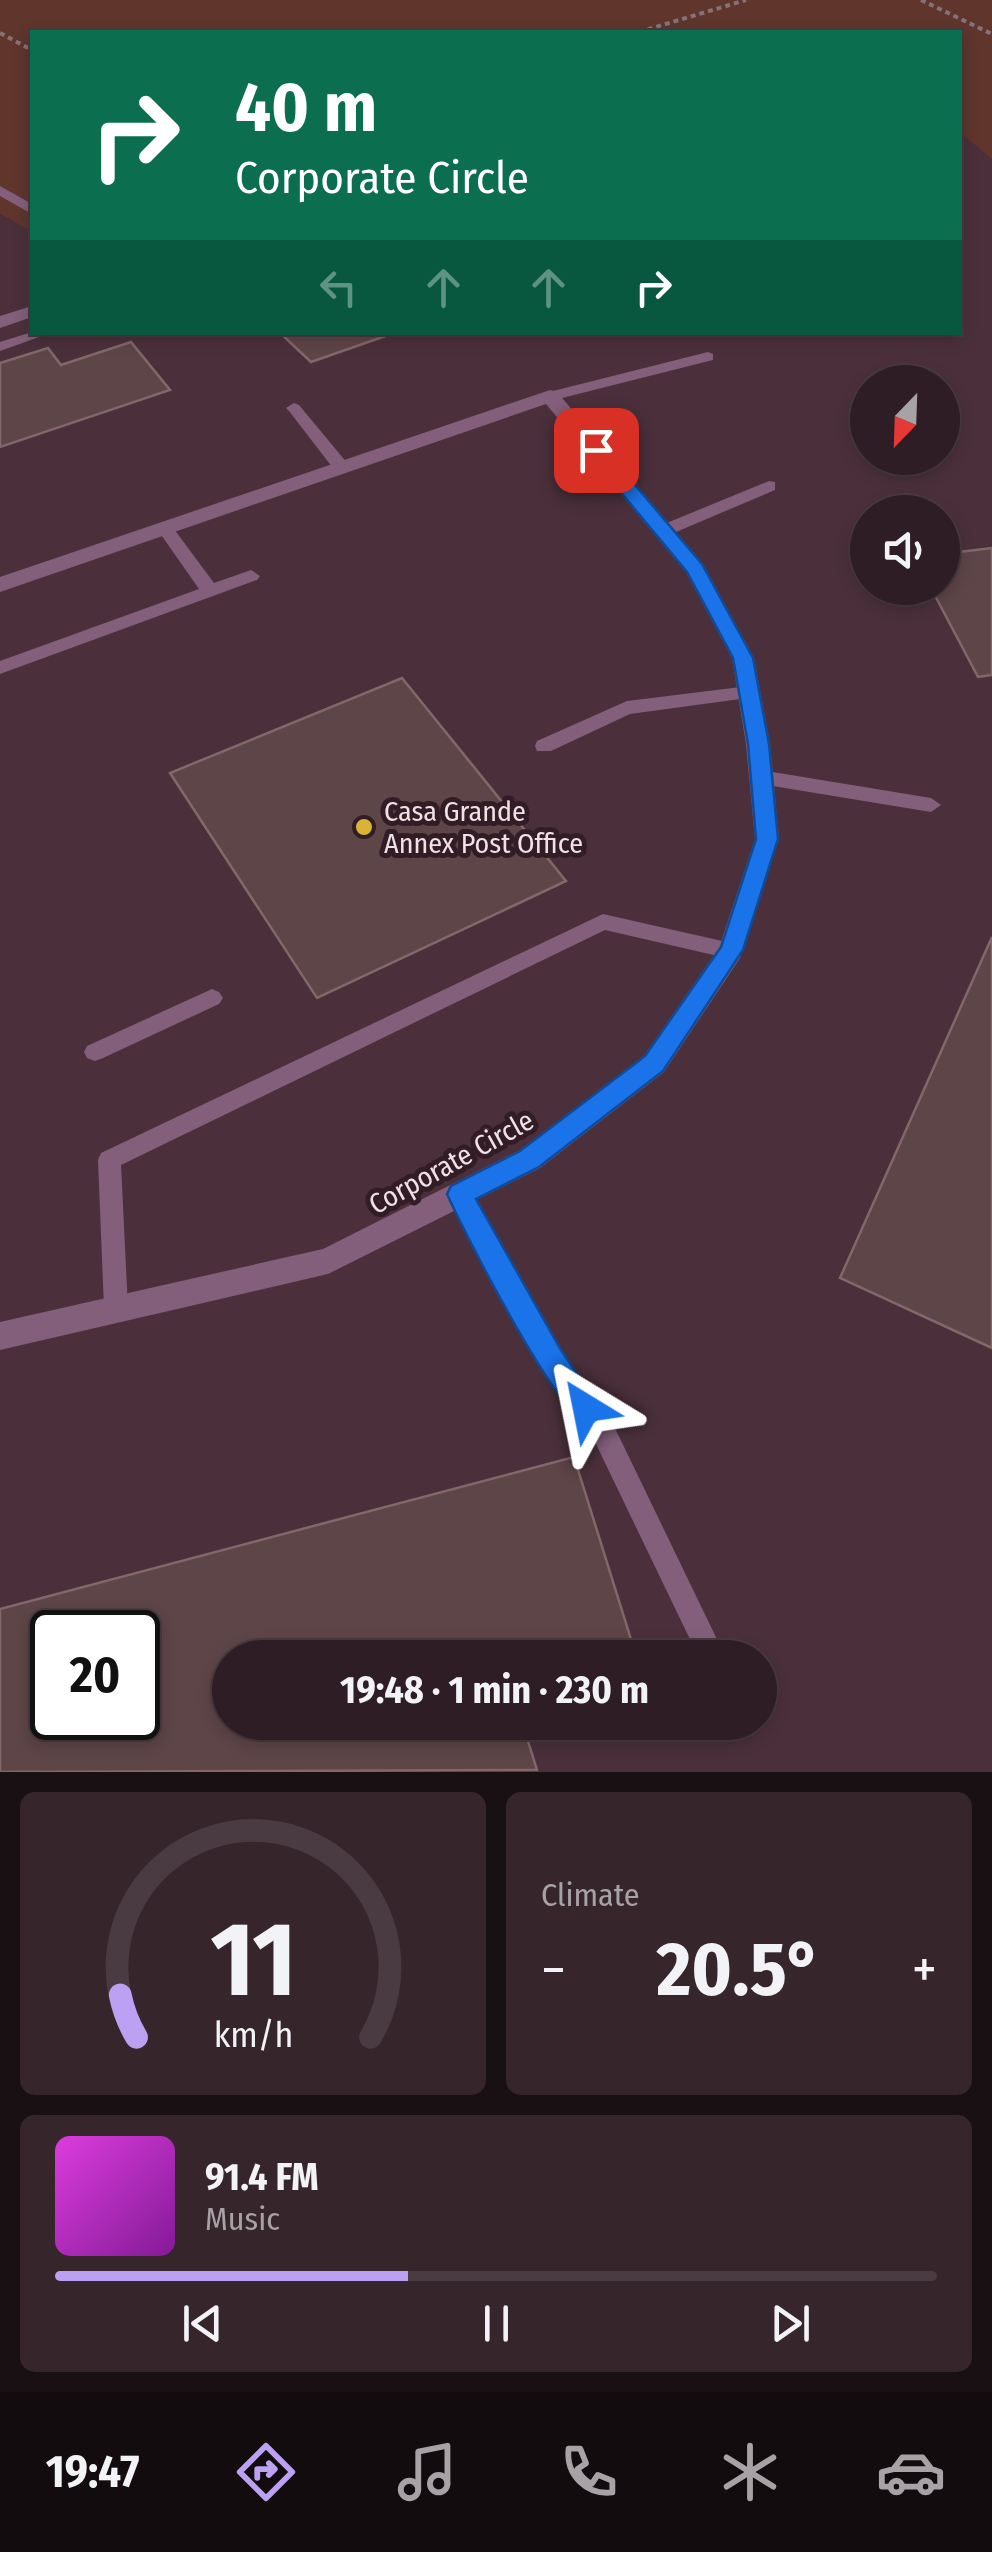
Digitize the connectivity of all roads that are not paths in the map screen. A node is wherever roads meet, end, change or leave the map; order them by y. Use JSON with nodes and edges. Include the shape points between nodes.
{"nodes":[{"id":1,"x":0,"y":190,"type":"edge"},
{"id":2,"x":30,"y":209,"type":"edge"},
{"id":3,"x":30,"y":313,"type":"edge"},
{"id":4,"x":0,"y":322,"type":"edge"},
{"id":5,"x":37,"y":335,"type":"edge"},
{"id":6,"x":0,"y":347,"type":"edge"},
{"id":7,"x":708,"y":357,"type":"dead end"},
{"id":8,"x":550,"y":396,"type":"junction"},
{"id":9,"x":294,"y":408,"type":"dead end"},
{"id":10,"x":342,"y":468,"type":"junction"},
{"id":11,"x":770,"y":486,"type":"dead end"},
{"id":12,"x":165,"y":528,"type":"junction"},
{"id":13,"x":663,"y":531,"type":"junction"},
{"id":14,"x":251,"y":576,"type":"dead end"},
{"id":15,"x":0,"y":585,"type":"edge"},
{"id":16,"x":212,"y":592,"type":"junction"},
{"id":17,"x":1,"y":665,"type":"edge"},
{"id":18,"x":749,"y":692,"type":"junction"},
{"id":19,"x":544,"y":746,"type":"dead end"},
{"id":20,"x":761,"y":777,"type":"junction"},
{"id":21,"x":931,"y":804,"type":"dead end"},
{"id":22,"x":731,"y":950,"type":"junction"},
{"id":23,"x":212,"y":998,"type":"dead end"},
{"id":24,"x":95,"y":1052,"type":"dead end"},
{"id":25,"x":460,"y":1194,"type":"junction"},
{"id":26,"x":116,"y":1308,"type":"junction"},
{"id":27,"x":0,"y":1336,"type":"edge"},
{"id":28,"x":704,"y":1640,"type":"edge"}],
"edges":[{"from":1,"to":2,"type":"lane"},
{"from":3,"to":4,"type":"street"},
{"from":5,"to":6,"type":"lane"},
{"from":7,"to":8,"type":"lane"},
{"from":8,"to":10,"type":"street"},
{"from":8,"to":13,"type":"street","name":"Corporate Circle"},
{"from":9,"to":10,"type":"lane"},
{"from":10,"to":12,"type":"street"},
{"from":11,"to":13,"type":"lane"},
{"from":12,"to":15,"type":"street"},
{"from":12,"to":16,"type":"lane"},
{"from":13,"to":18,"type":"street","name":"Corporate Circle","via":[[695,569],[743,658]]},
{"from":14,"to":16,"type":"lane"},
{"from":16,"to":17,"type":"lane"},
{"from":18,"to":19,"type":"lane","via":[[627,708]]},
{"from":18,"to":20,"type":"street","name":"Corporate Circle"},
{"from":20,"to":21,"type":"lane"},
{"from":20,"to":22,"type":"street","name":"Corporate Circle","via":[[767,839]]},
{"from":22,"to":25,"type":"street","name":"Corporate Circle","via":[[654,1064],[530,1159]]},
{"from":22,"to":26,"type":"lane","via":[[603,922],[109,1160]]},
{"from":23,"to":24,"type":"lane"},
{"from":25,"to":26,"type":"street","name":"Corporate Circle","via":[[328,1261]]},
{"from":25,"to":28,"type":"lane","via":[[552,1360],[604,1433]]},
{"from":26,"to":27,"type":"street","name":"Corporate Circle"}]}
